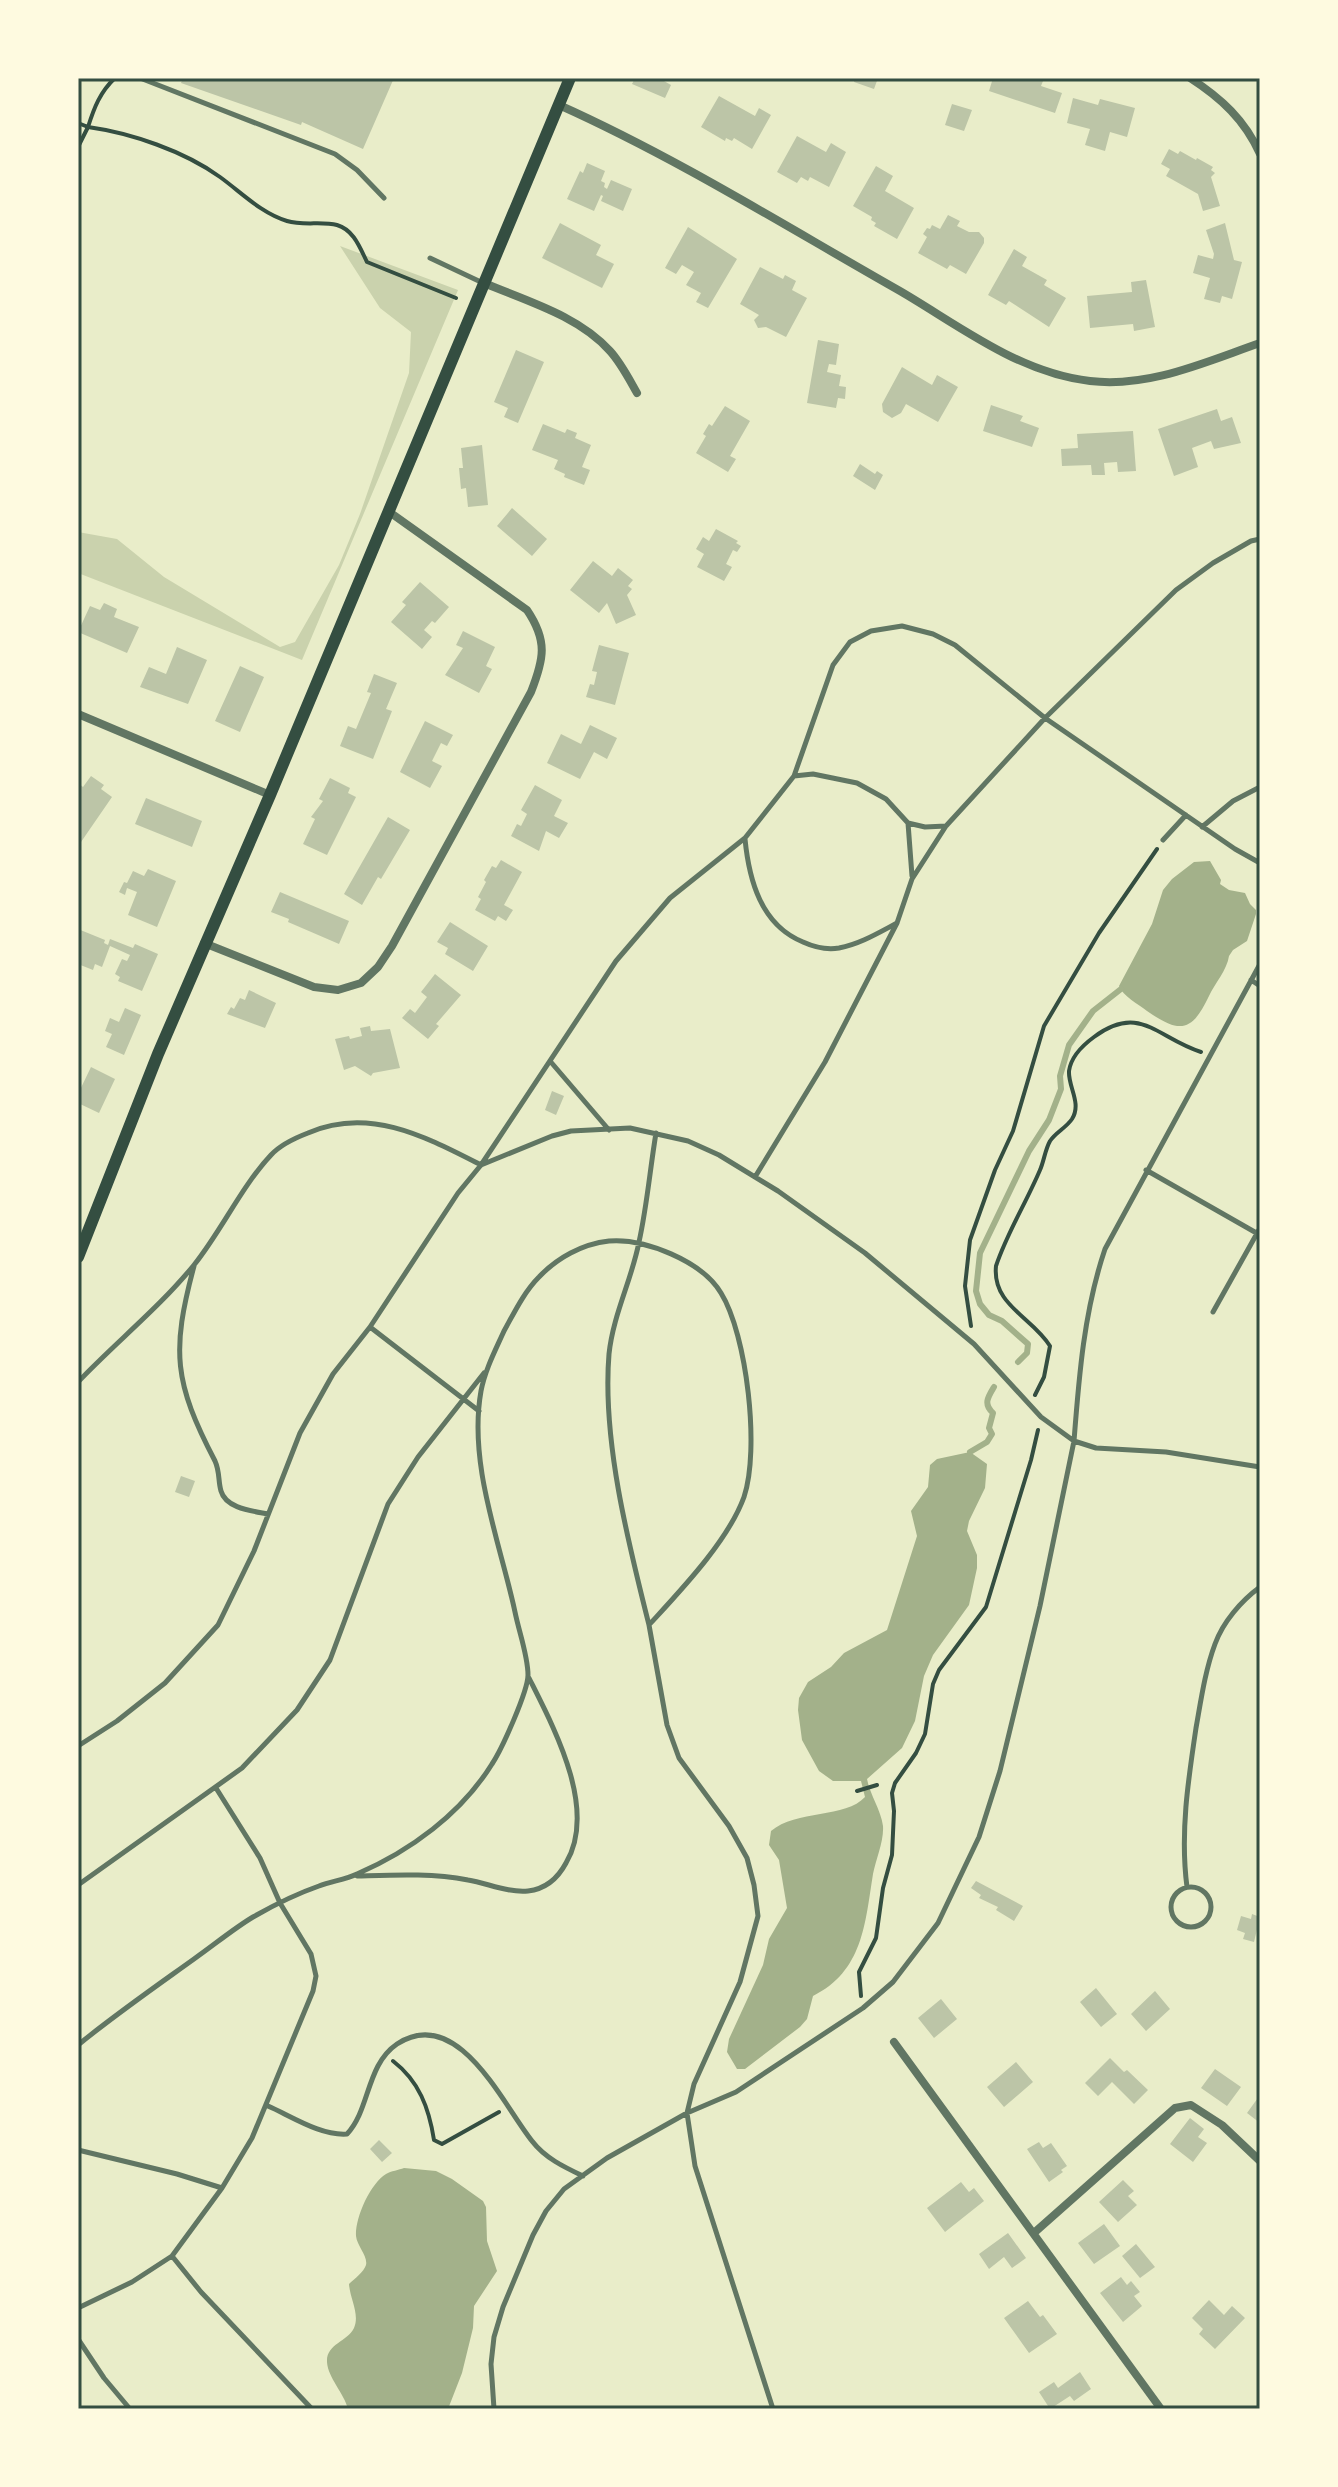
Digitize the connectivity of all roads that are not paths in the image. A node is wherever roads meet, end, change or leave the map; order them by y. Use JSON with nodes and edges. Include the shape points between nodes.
{"nodes":[{"id":1,"x":140,"y":78,"type":"edge"},
{"id":2,"x":570,"y":78,"type":"edge"},
{"id":3,"x":1190,"y":78,"type":"edge"},
{"id":4,"x":559,"y":105,"type":"junction"},
{"id":5,"x":1260,"y":154,"type":"edge"},
{"id":6,"x":384,"y":198,"type":"dead end"},
{"id":7,"x":430,"y":258,"type":"dead end"},
{"id":8,"x":484,"y":283,"type":"junction"},
{"id":9,"x":1260,"y":343,"type":"edge"},
{"id":10,"x":637,"y":393,"type":"dead end"},
{"id":11,"x":388,"y":511,"type":"junction"},
{"id":12,"x":1260,"y":539,"type":"edge"},
{"id":13,"x":78,"y":714,"type":"edge"},
{"id":14,"x":1045,"y":718,"type":"junction"},
{"id":15,"x":794,"y":776,"type":"junction"},
{"id":16,"x":1260,"y":787,"type":"edge"},
{"id":17,"x":270,"y":795,"type":"junction"},
{"id":18,"x":1186,"y":815,"type":"junction"},
{"id":19,"x":908,"y":823,"type":"junction"},
{"id":20,"x":946,"y":826,"type":"junction"},
{"id":21,"x":1202,"y":827,"type":"junction"},
{"id":22,"x":745,"y":838,"type":"junction"},
{"id":23,"x":1163,"y":840,"type":"road end"},
{"id":24,"x":1260,"y":863,"type":"edge"},
{"id":25,"x":912,"y":879,"type":"junction"},
{"id":26,"x":897,"y":923,"type":"junction"},
{"id":27,"x":204,"y":943,"type":"junction"},
{"id":28,"x":1260,"y":964,"type":"edge"},
{"id":29,"x":1251,"y":980,"type":"junction"},
{"id":30,"x":1260,"y":986,"type":"edge"},
{"id":31,"x":550,"y":1061,"type":"junction"},
{"id":32,"x":609,"y":1130,"type":"junction"},
{"id":33,"x":656,"y":1133,"type":"junction"},
{"id":34,"x":481,"y":1165,"type":"junction"},
{"id":35,"x":1146,"y":1170,"type":"junction"},
{"id":36,"x":755,"y":1177,"type":"junction"},
{"id":37,"x":1259,"y":1232,"type":"edge"},
{"id":38,"x":639,"y":1244,"type":"junction"},
{"id":39,"x":78,"y":1257,"type":"edge"},
{"id":40,"x":194,"y":1265,"type":"junction"},
{"id":41,"x":1213,"y":1312,"type":"dead end"},
{"id":42,"x":370,"y":1327,"type":"junction"},
{"id":43,"x":487,"y":1369,"type":"junction"},
{"id":44,"x":78,"y":1382,"type":"edge"},
{"id":45,"x":464,"y":1400,"type":"junction"},
{"id":46,"x":479,"y":1411,"type":"junction"},
{"id":47,"x":1074,"y":1441,"type":"junction"},
{"id":48,"x":1260,"y":1467,"type":"edge"},
{"id":49,"x":268,"y":1514,"type":"junction"},
{"id":50,"x":1260,"y":1587,"type":"edge"},
{"id":51,"x":649,"y":1625,"type":"junction"},
{"id":52,"x":529,"y":1677,"type":"junction"},
{"id":53,"x":78,"y":1746,"type":"edge"},
{"id":54,"x":216,"y":1788,"type":"junction"},
{"id":55,"x":352,"y":1877,"type":"junction"},
{"id":56,"x":78,"y":1885,"type":"edge"},
{"id":57,"x":1187,"y":1887,"type":"junction"},
{"id":58,"x":280,"y":1903,"type":"junction"},
{"id":59,"x":894,"y":2042,"type":"dead end"},
{"id":60,"x":78,"y":2045,"type":"edge"},
{"id":61,"x":268,"y":2106,"type":"junction"},
{"id":62,"x":687,"y":2113,"type":"junction"},
{"id":63,"x":78,"y":2150,"type":"edge"},
{"id":64,"x":1260,"y":2161,"type":"edge"},
{"id":65,"x":583,"y":2176,"type":"junction"},
{"id":66,"x":222,"y":2188,"type":"junction"},
{"id":67,"x":1035,"y":2232,"type":"junction"},
{"id":68,"x":172,"y":2256,"type":"junction"},
{"id":69,"x":78,"y":2308,"type":"edge"},
{"id":70,"x":78,"y":2339,"type":"edge"},
{"id":71,"x":130,"y":2409,"type":"edge"},
{"id":72,"x":312,"y":2409,"type":"edge"},
{"id":73,"x":494,"y":2409,"type":"edge"},
{"id":74,"x":773,"y":2409,"type":"edge"},
{"id":75,"x":1161,"y":2409,"type":"edge"}],
"edges":[{"from":1,"to":6,"type":"lane","via":[[335,154]]},
{"from":2,"to":4,"type":"main road"},
{"from":3,"to":5,"type":"street","via":[[1236,114]]},
{"from":4,"to":8,"type":"main road"},
{"from":4,"to":9,"type":"street","via":[[626,135],[1009,357],[1048,371],[1089,381],[1131,383]]},
{"from":7,"to":8,"type":"lane"},
{"from":8,"to":10,"type":"street","via":[[592,335],[615,357]]},
{"from":8,"to":11,"type":"main road"},
{"from":11,"to":17,"type":"main road"},
{"from":11,"to":27,"type":"street","via":[[527,610],[543,662],[531,692],[392,946],[361,983],[338,990],[314,987]]},
{"from":12,"to":14,"type":"lane","via":[[1176,590]]},
{"from":13,"to":17,"type":"street"},
{"from":14,"to":15,"type":"lane","via":[[955,645],[902,626],[871,631],[850,642],[833,665]]},
{"from":14,"to":18,"type":"lane"},
{"from":14,"to":20,"type":"lane"},
{"from":15,"to":19,"type":"lane","via":[[813,774],[857,783],[886,799]]},
{"from":15,"to":22,"type":"lane"},
{"from":16,"to":21,"type":"lane"},
{"from":17,"to":27,"type":"main road"},
{"from":18,"to":21,"type":"lane"},
{"from":18,"to":23,"type":"lane"},
{"from":19,"to":20,"type":"lane"},
{"from":19,"to":25,"type":"lane"},
{"from":20,"to":25,"type":"lane"},
{"from":21,"to":24,"type":"lane"},
{"from":22,"to":26,"type":"lane","via":[[747,864],[766,912],[798,940],[837,949]]},
{"from":22,"to":31,"type":"lane","via":[[681,888],[645,925],[591,995]]},
{"from":25,"to":26,"type":"lane"},
{"from":26,"to":36,"type":"lane","via":[[825,1062]]},
{"from":27,"to":39,"type":"main road"},
{"from":28,"to":29,"type":"lane"},
{"from":29,"to":30,"type":"lane"},
{"from":29,"to":35,"type":"lane"},
{"from":31,"to":32,"type":"lane"},
{"from":31,"to":34,"type":"lane"},
{"from":32,"to":33,"type":"lane"},
{"from":32,"to":34,"type":"lane","via":[[552,1136]]},
{"from":33,"to":36,"type":"lane","via":[[688,1141]]},
{"from":33,"to":38,"type":"lane"},
{"from":34,"to":40,"type":"lane","via":[[404,1128],[345,1122],[319,1128],[273,1153]]},
{"from":34,"to":42,"type":"lane","via":[[435,1224]]},
{"from":35,"to":37,"type":"lane"},
{"from":35,"to":47,"type":"lane","via":[[1105,1249],[1092,1287]]},
{"from":36,"to":47,"type":"lane","via":[[865,1253],[974,1344],[1041,1417]]},
{"from":37,"to":41,"type":"lane"},
{"from":38,"to":43,"type":"lane","via":[[610,1241],[562,1257],[524,1295]]},
{"from":38,"to":51,"type":"lane","via":[[616,1316],[609,1396],[631,1553]]},
{"from":38,"to":51,"type":"lane","via":[[691,1263],[721,1293],[737,1327],[750,1412],[750,1458],[735,1517]]},
{"from":40,"to":44,"type":"lane"},
{"from":40,"to":49,"type":"lane","via":[[178,1335],[178,1363],[189,1404],[218,1467],[224,1499]]},
{"from":42,"to":45,"type":"lane"},
{"from":42,"to":49,"type":"lane","via":[[333,1374],[300,1433]]},
{"from":43,"to":45,"type":"lane"},
{"from":43,"to":46,"type":"lane"},
{"from":45,"to":46,"type":"lane"},
{"from":45,"to":54,"type":"lane","via":[[388,1504],[330,1660],[316,1683],[264,1747]]},
{"from":46,"to":52,"type":"lane","via":[[485,1482]]},
{"from":47,"to":48,"type":"lane"},
{"from":47,"to":62,"type":"lane","via":[[1000,1771],[979,1837],[938,1923],[893,1982],[866,2005],[736,2092]]},
{"from":49,"to":53,"type":"lane","via":[[218,1625],[165,1683]]},
{"from":50,"to":57,"type":"lane","via":[[1230,1616],[1215,1642],[1203,1685],[1187,1789]]},
{"from":51,"to":62,"type":"lane","via":[[667,1725],[679,1758],[747,1858],[758,1916],[740,1982],[694,2084]]},
{"from":52,"to":55,"type":"lane","via":[[506,1738],[475,1789],[423,1837]]},
{"from":52,"to":55,"type":"lane","via":[[566,1759],[574,1796],[575,1848],[561,1872],[547,1885],[528,1891],[412,1874]]},
{"from":54,"to":56,"type":"lane"},
{"from":54,"to":58,"type":"lane","via":[[260,1858]]},
{"from":55,"to":58,"type":"lane"},
{"from":57,"to":57,"type":"lane","via":[[1199,1889],[1210,1904],[1208,1918],[1197,1927],[1181,1925],[1173,1917],[1176,1894]]},
{"from":58,"to":60,"type":"lane"},
{"from":58,"to":61,"type":"lane","via":[[311,1954],[316,1976]]},
{"from":59,"to":67,"type":"street"},
{"from":61,"to":65,"type":"lane","via":[[323,2130],[347,2134],[356,2125],[386,2055],[416,2036],[436,2036],[468,2055],[542,2152]]},
{"from":61,"to":66,"type":"lane"},
{"from":62,"to":65,"type":"lane"},
{"from":62,"to":74,"type":"lane","via":[[695,2166]]},
{"from":63,"to":66,"type":"lane"},
{"from":64,"to":67,"type":"street","via":[[1204,2113],[1191,2105],[1175,2108]]},
{"from":65,"to":73,"type":"lane","via":[[546,2211],[514,2276],[494,2337]]},
{"from":66,"to":68,"type":"lane"},
{"from":67,"to":75,"type":"street"},
{"from":68,"to":69,"type":"lane"},
{"from":68,"to":72,"type":"lane"},
{"from":70,"to":71,"type":"lane"}]}
